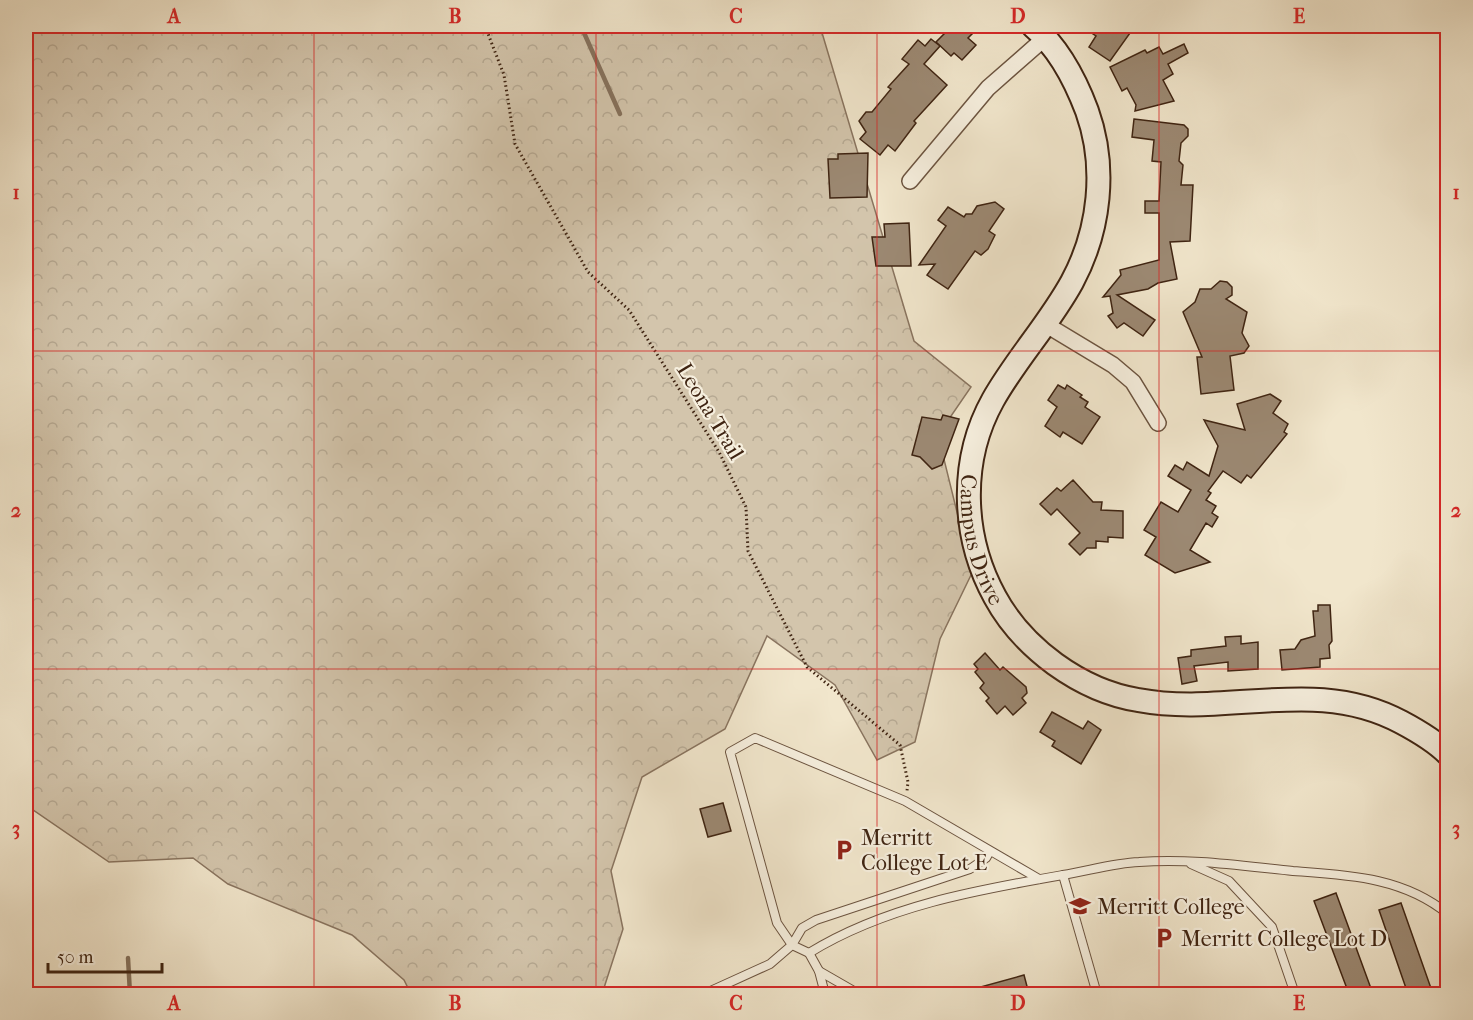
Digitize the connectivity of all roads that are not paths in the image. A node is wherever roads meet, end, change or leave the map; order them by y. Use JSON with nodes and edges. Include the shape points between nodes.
{"nodes":[{"id":1,"x":1040,"y":31,"type":"edge"},
{"id":2,"x":910,"y":181,"type":"dead end"},
{"id":3,"x":1045,"y":324,"type":"junction"},
{"id":4,"x":1158,"y":423,"type":"dead end"},
{"id":5,"x":1448,"y":754,"type":"edge"},
{"id":6,"x":990,"y":851,"type":"junction"},
{"id":7,"x":1184,"y":861,"type":"junction"},
{"id":8,"x":1063,"y":875,"type":"junction"},
{"id":9,"x":1039,"y":879,"type":"junction"},
{"id":10,"x":1448,"y":914,"type":"edge"},
{"id":11,"x":792,"y":945,"type":"junction"},
{"id":12,"x":809,"y":953,"type":"junction"},
{"id":13,"x":819,"y":971,"type":"junction"},
{"id":14,"x":704,"y":994,"type":"edge"},
{"id":15,"x":825,"y":994,"type":"edge"},
{"id":16,"x":859,"y":994,"type":"edge"},
{"id":17,"x":1097,"y":994,"type":"edge"},
{"id":18,"x":1295,"y":994,"type":"edge"}],
"edges":[{"from":1,"to":2,"type":"street"},
{"from":1,"to":3,"type":"street","name":"Campus Drive","via":[[1080,92],[1093,129],[1098,195],[1085,254]]},
{"from":3,"to":4,"type":"street","via":[[1113,364],[1133,382]]},
{"from":3,"to":5,"type":"street","name":"Campus Drive","via":[[1004,382],[982,423],[968,504],[982,568],[995,598],[1015,627],[1043,656],[1100,690],[1175,704],[1329,699],[1391,717]]},
{"from":6,"to":9,"type":"lane"},
{"from":6,"to":11,"type":"lane","via":[[970,869],[816,920],[802,928]]},
{"from":6,"to":11,"type":"lane","via":[[905,801],[755,738],[730,752],[777,923]]},
{"from":7,"to":8,"type":"lane","via":[[1137,862]]},
{"from":7,"to":10,"type":"lane","via":[[1389,882],[1419,894]]},
{"from":7,"to":18,"type":"lane","via":[[1229,882],[1272,927]]},
{"from":8,"to":9,"type":"lane"},
{"from":8,"to":17,"type":"lane"},
{"from":9,"to":12,"type":"lane","via":[[974,891],[893,914],[827,941]]},
{"from":11,"to":12,"type":"lane"},
{"from":11,"to":14,"type":"lane","via":[[770,964]]},
{"from":12,"to":13,"type":"lane"},
{"from":13,"to":15,"type":"lane"},
{"from":13,"to":16,"type":"lane"}]}
